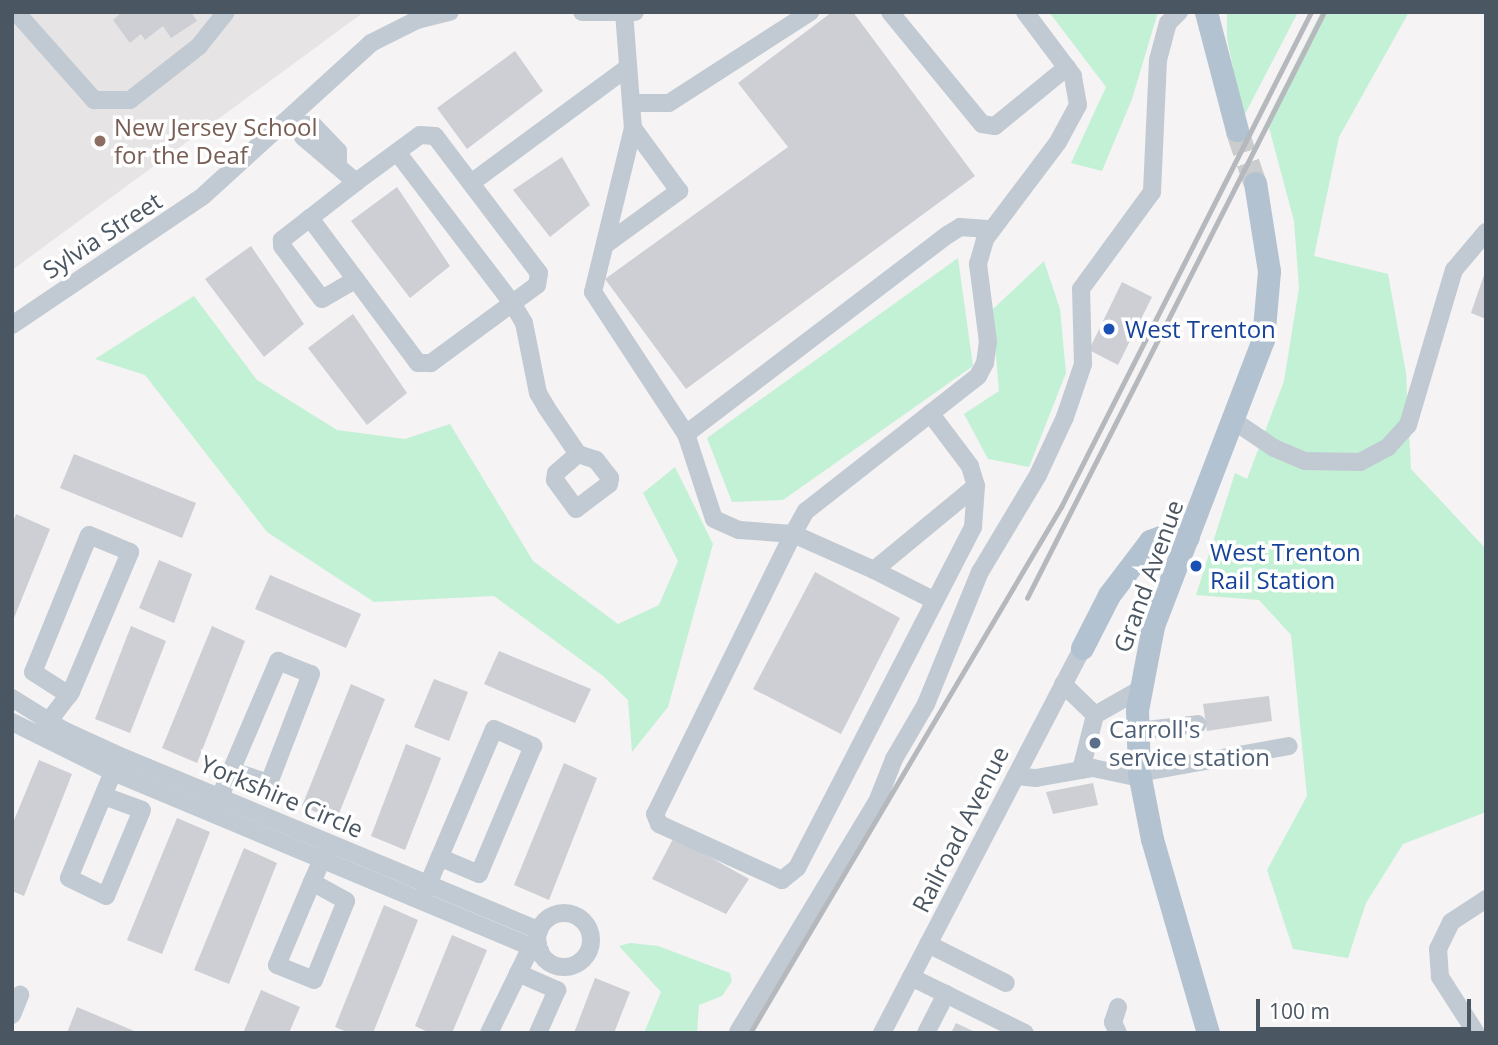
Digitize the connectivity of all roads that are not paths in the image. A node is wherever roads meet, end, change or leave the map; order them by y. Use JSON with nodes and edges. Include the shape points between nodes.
{"nodes":[{"id":1,"x":16,"y":12,"type":"edge"},
{"id":2,"x":226,"y":12,"type":"edge"},
{"id":3,"x":450,"y":12,"type":"edge"},
{"id":4,"x":582,"y":12,"type":"edge"},
{"id":5,"x":810,"y":12,"type":"edge"},
{"id":6,"x":890,"y":12,"type":"edge"},
{"id":7,"x":1025,"y":12,"type":"edge"},
{"id":8,"x":1179,"y":12,"type":"edge"},
{"id":9,"x":1206,"y":12,"type":"edge"},
{"id":10,"x":628,"y":13,"type":"edge"},
{"id":11,"x":1067,"y":67,"type":"junction"},
{"id":12,"x":627,"y":68,"type":"junction"},
{"id":13,"x":631,"y":103,"type":"junction"},
{"id":14,"x":296,"y":120,"type":"junction"},
{"id":15,"x":633,"y":128,"type":"junction"},
{"id":16,"x":1237,"y":130,"type":"tunnel mouth"},
{"id":17,"x":397,"y":152,"type":"junction"},
{"id":18,"x":356,"y":182,"type":"junction"},
{"id":19,"x":471,"y":183,"type":"junction"},
{"id":20,"x":1255,"y":183,"type":"tunnel mouth"},
{"id":21,"x":310,"y":218,"type":"junction"},
{"id":22,"x":991,"y":229,"type":"junction"},
{"id":23,"x":1486,"y":232,"type":"edge"},
{"id":24,"x":605,"y":245,"type":"junction"},
{"id":25,"x":356,"y":279,"type":"junction"},
{"id":26,"x":512,"y":303,"type":"junction"},
{"id":27,"x":12,"y":325,"type":"edge"},
{"id":28,"x":930,"y":414,"type":"junction"},
{"id":29,"x":1234,"y":421,"type":"junction"},
{"id":30,"x":686,"y":434,"type":"junction"},
{"id":31,"x":578,"y":454,"type":"dead end"},
{"id":32,"x":976,"y":486,"type":"junction"},
{"id":33,"x":793,"y":534,"type":"junction"},
{"id":34,"x":1188,"y":537,"type":"junction"},
{"id":35,"x":874,"y":570,"type":"junction"},
{"id":36,"x":935,"y":601,"type":"junction"},
{"id":37,"x":1082,"y":648,"type":"joint"},
{"id":38,"x":1063,"y":684,"type":"junction"},
{"id":39,"x":1139,"y":690,"type":"junction"},
{"id":40,"x":69,"y":695,"type":"junction"},
{"id":41,"x":12,"y":698,"type":"edge"},
{"id":42,"x":1095,"y":715,"type":"junction"},
{"id":43,"x":12,"y":722,"type":"edge"},
{"id":44,"x":1198,"y":724,"type":"dead end"},
{"id":45,"x":43,"y":729,"type":"junction"},
{"id":46,"x":1137,"y":731,"type":"junction"},
{"id":47,"x":1289,"y":746,"type":"dead end"},
{"id":48,"x":116,"y":764,"type":"junction"},
{"id":49,"x":1081,"y":770,"type":"junction"},
{"id":50,"x":232,"y":771,"type":"junction"},
{"id":51,"x":1016,"y":776,"type":"junction"},
{"id":52,"x":1140,"y":776,"type":"junction"},
{"id":53,"x":104,"y":796,"type":"junction"},
{"id":54,"x":217,"y":805,"type":"junction"},
{"id":55,"x":326,"y":850,"type":"junction"},
{"id":56,"x":439,"y":857,"type":"junction"},
{"id":57,"x":312,"y":882,"type":"junction"},
{"id":58,"x":428,"y":883,"type":"junction"},
{"id":59,"x":1486,"y":899,"type":"edge"},
{"id":60,"x":421,"y":901,"type":"junction"},
{"id":61,"x":537,"y":943,"type":"junction"},
{"id":62,"x":928,"y":944,"type":"junction"},
{"id":63,"x":518,"y":973,"type":"junction"},
{"id":64,"x":911,"y":977,"type":"junction"},
{"id":65,"x":1006,"y":984,"type":"dead end"},
{"id":66,"x":946,"y":994,"type":"junction"},
{"id":67,"x":20,"y":995,"type":"dead end"},
{"id":68,"x":1118,"y":1007,"type":"dead end"},
{"id":69,"x":12,"y":1015,"type":"edge"},
{"id":70,"x":738,"y":1032,"type":"edge"},
{"id":71,"x":489,"y":1033,"type":"edge"},
{"id":72,"x":538,"y":1033,"type":"edge"},
{"id":73,"x":882,"y":1033,"type":"edge"},
{"id":74,"x":926,"y":1033,"type":"edge"},
{"id":75,"x":1025,"y":1033,"type":"edge"},
{"id":76,"x":1118,"y":1033,"type":"edge"},
{"id":77,"x":1208,"y":1033,"type":"edge"},
{"id":78,"x":1476,"y":1033,"type":"edge"}],
"edges":[{"from":1,"to":2,"type":"street","via":[[93,100],[130,100],[199,46]]},
{"from":3,"to":14,"type":"street","name":"Sylvia Street","via":[[417,20],[371,43]]},
{"from":4,"to":10,"type":"street"},
{"from":5,"to":13,"type":"street","via":[[669,103]]},
{"from":6,"to":11,"type":"street","via":[[982,124],[995,125]]},
{"from":7,"to":11,"type":"street"},
{"from":8,"to":70,"type":"street","via":[[1168,23],[1158,60],[1153,192],[1080,289],[1083,364],[1065,417],[1038,475],[980,572],[926,704],[894,759],[877,802]]},
{"from":9,"to":16,"type":"main road"},
{"from":10,"to":12,"type":"street"},
{"from":11,"to":22,"type":"street","via":[[1079,97],[1074,115]]},
{"from":12,"to":13,"type":"street"},
{"from":12,"to":19,"type":"street"},
{"from":13,"to":15,"type":"street"},
{"from":14,"to":18,"type":"street","via":[[314,126],[338,151],[338,164]]},
{"from":14,"to":27,"type":"street","name":"Sylvia Street","via":[[203,196]]},
{"from":15,"to":24,"type":"street"},
{"from":15,"to":24,"type":"street","via":[[679,191]]},
{"from":17,"to":18,"type":"street"},
{"from":17,"to":19,"type":"street","via":[[420,135],[435,136]]},
{"from":17,"to":26,"type":"street"},
{"from":18,"to":21,"type":"street"},
{"from":19,"to":26,"type":"street","via":[[539,273],[537,285]]},
{"from":20,"to":29,"type":"main road","name":"Grand Avenue","via":[[1266,237],[1268,306],[1254,368]]},
{"from":21,"to":25,"type":"street"},
{"from":21,"to":25,"type":"street","via":[[282,240],[282,246],[322,299]]},
{"from":22,"to":28,"type":"street","via":[[978,264],[988,342],[985,363],[978,376]]},
{"from":22,"to":30,"type":"street","via":[[960,227],[949,234]]},
{"from":23,"to":29,"type":"street","via":[[1454,270],[1408,425],[1388,447],[1360,462],[1305,461],[1274,448]]},
{"from":24,"to":30,"type":"street","via":[[593,292]]},
{"from":25,"to":26,"type":"street","via":[[424,364]]},
{"from":26,"to":31,"type":"street","via":[[524,323],[538,393]]},
{"from":28,"to":32,"type":"street","via":[[970,466]]},
{"from":28,"to":33,"type":"street","via":[[806,512]]},
{"from":29,"to":34,"type":"main road","name":"Grand Avenue"},
{"from":30,"to":33,"type":"street","via":[[714,519],[739,530]]},
{"from":32,"to":35,"type":"street"},
{"from":32,"to":36,"type":"street","via":[[972,527]]},
{"from":33,"to":35,"type":"street"},
{"from":33,"to":36,"type":"street","via":[[656,805],[659,824],[771,878],[786,879],[797,868]]},
{"from":34,"to":37,"type":"main road","via":[[1168,534],[1150,541],[1109,595]]},
{"from":34,"to":39,"type":"main road","name":"Grand Avenue","via":[[1153,626]]},
{"from":35,"to":36,"type":"street"},
{"from":37,"to":38,"type":"street","name":"Railroad Avenue"},
{"from":38,"to":42,"type":"street"},
{"from":38,"to":51,"type":"street","name":"Railroad Avenue"},
{"from":39,"to":42,"type":"street"},
{"from":39,"to":46,"type":"main road","name":"Grand Avenue"},
{"from":40,"to":40,"type":"street","via":[[130,552],[89,535],[33,672]]},
{"from":40,"to":45,"type":"street"},
{"from":41,"to":45,"type":"street","name":"Yorkshire Circle"},
{"from":42,"to":49,"type":"street"},
{"from":43,"to":45,"type":"street","name":"Yorkshire Circle"},
{"from":44,"to":46,"type":"street"},
{"from":45,"to":48,"type":"street","name":"Yorkshire Circle"},
{"from":46,"to":52,"type":"main road","name":"Grand Avenue"},
{"from":47,"to":52,"type":"street"},
{"from":48,"to":53,"type":"street"},
{"from":48,"to":54,"type":"street","name":"Yorkshire Circle"},
{"from":49,"to":51,"type":"street","via":[[1036,778]]},
{"from":49,"to":52,"type":"street"},
{"from":50,"to":50,"type":"street","via":[[278,661],[311,674],[269,783]]},
{"from":50,"to":54,"type":"street"},
{"from":51,"to":62,"type":"street","name":"Railroad Avenue"},
{"from":52,"to":77,"type":"main road","name":"Grand Avenue","via":[[1169,907]]},
{"from":53,"to":53,"type":"street","via":[[69,878],[106,896],[142,810]]},
{"from":54,"to":55,"type":"street","name":"Yorkshire Circle"},
{"from":55,"to":57,"type":"street"},
{"from":55,"to":58,"type":"street","name":"Yorkshire Circle"},
{"from":55,"to":60,"type":"street","name":"Yorkshire Circle"},
{"from":56,"to":56,"type":"street","via":[[494,729],[533,746],[479,874]]},
{"from":56,"to":58,"type":"street"},
{"from":57,"to":57,"type":"street","via":[[277,965],[314,980],[346,901]]},
{"from":58,"to":60,"type":"street"},
{"from":58,"to":61,"type":"street","name":"Yorkshire Circle"},
{"from":59,"to":78,"type":"street","via":[[1451,922],[1438,949],[1440,977]]},
{"from":60,"to":61,"type":"street","name":"Yorkshire Circle"},
{"from":61,"to":63,"type":"street"},
{"from":62,"to":64,"type":"street","name":"Railroad Avenue"},
{"from":62,"to":65,"type":"street"},
{"from":63,"to":71,"type":"street"},
{"from":63,"to":72,"type":"street","via":[[557,990]]},
{"from":64,"to":66,"type":"street"},
{"from":64,"to":73,"type":"street","name":"Railroad Avenue"},
{"from":66,"to":74,"type":"street"},
{"from":66,"to":75,"type":"street"},
{"from":67,"to":69,"type":"street"},
{"from":68,"to":76,"type":"street","via":[[1113,1022]]}]}
